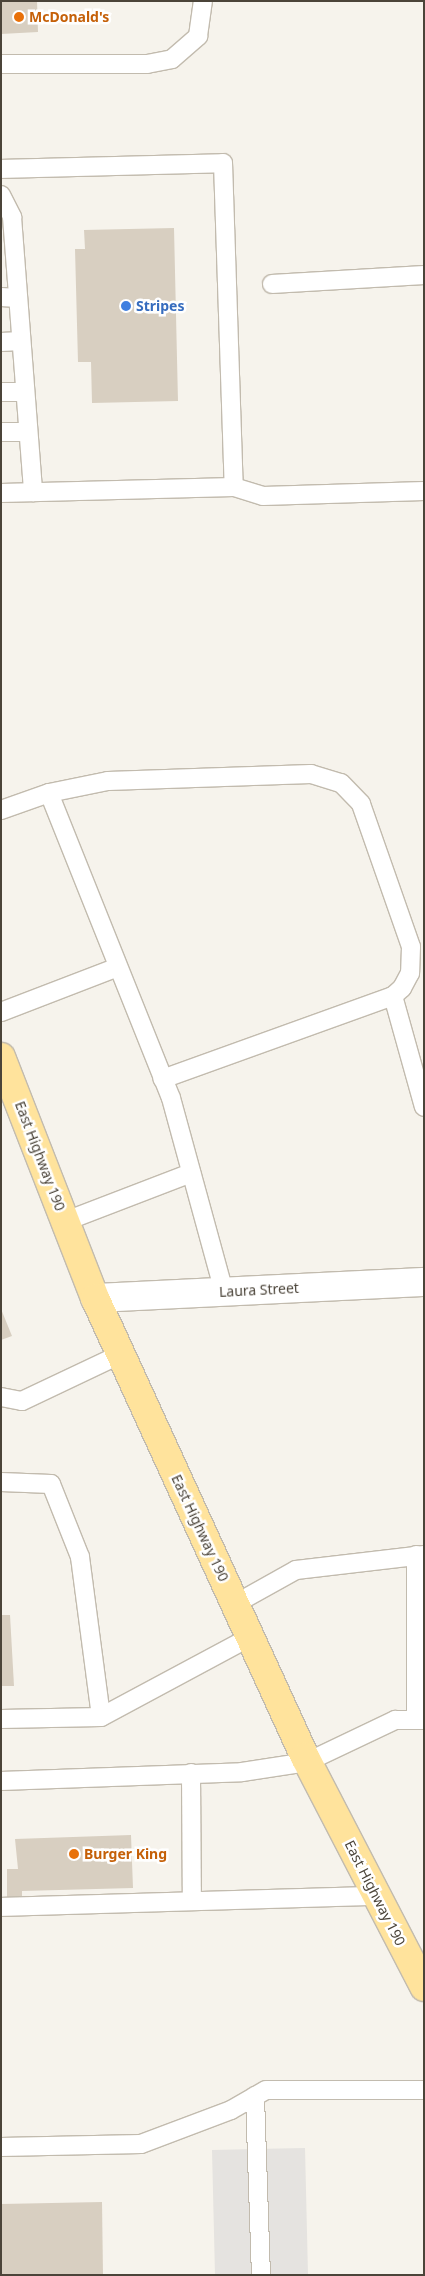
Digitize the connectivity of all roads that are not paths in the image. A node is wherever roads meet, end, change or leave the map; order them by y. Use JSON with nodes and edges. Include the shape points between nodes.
{"nodes":[{"id":1,"x":203,"y":1,"type":"edge"},
{"id":2,"x":1,"y":64,"type":"edge"},
{"id":3,"x":1,"y":169,"type":"edge"},
{"id":4,"x":1,"y":195,"type":"edge"},
{"id":5,"x":7,"y":217,"type":"edge"},
{"id":6,"x":8,"y":248,"type":"edge"},
{"id":7,"x":424,"y":275,"type":"edge"},
{"id":8,"x":272,"y":284,"type":"dead end"},
{"id":9,"x":10,"y":298,"type":"edge"},
{"id":10,"x":1,"y":342,"type":"edge"},
{"id":11,"x":21,"y":342,"type":"junction"},
{"id":12,"x":1,"y":392,"type":"edge"},
{"id":13,"x":25,"y":392,"type":"junction"},
{"id":14,"x":1,"y":432,"type":"edge"},
{"id":15,"x":28,"y":432,"type":"junction"},
{"id":16,"x":234,"y":487,"type":"junction"},
{"id":17,"x":424,"y":491,"type":"edge"},
{"id":18,"x":32,"y":492,"type":"junction"},
{"id":19,"x":1,"y":493,"type":"edge"},
{"id":20,"x":49,"y":793,"type":"junction"},
{"id":21,"x":1,"y":810,"type":"edge"},
{"id":22,"x":118,"y":967,"type":"junction"},
{"id":23,"x":393,"y":996,"type":"junction"},
{"id":24,"x":1,"y":1012,"type":"edge"},
{"id":25,"x":1,"y":1057,"type":"edge"},
{"id":26,"x":163,"y":1078,"type":"junction"},
{"id":27,"x":424,"y":1107,"type":"edge"},
{"id":28,"x":191,"y":1173,"type":"junction"},
{"id":29,"x":66,"y":1222,"type":"junction"},
{"id":30,"x":424,"y":1282,"type":"edge"},
{"id":31,"x":224,"y":1292,"type":"junction"},
{"id":32,"x":95,"y":1298,"type":"junction"},
{"id":33,"x":121,"y":1354,"type":"junction"},
{"id":34,"x":1,"y":1397,"type":"edge"},
{"id":35,"x":1,"y":1482,"type":"edge"},
{"id":36,"x":420,"y":1555,"type":"edge"},
{"id":37,"x":420,"y":1590,"type":"edge"},
{"id":38,"x":235,"y":1604,"type":"junction"},
{"id":39,"x":250,"y":1637,"type":"junction"},
{"id":40,"x":101,"y":1717,"type":"junction"},
{"id":41,"x":1,"y":1719,"type":"edge"},
{"id":42,"x":420,"y":1720,"type":"edge"},
{"id":43,"x":307,"y":1762,"type":"junction"},
{"id":44,"x":191,"y":1773,"type":"junction"},
{"id":45,"x":1,"y":1781,"type":"edge"},
{"id":46,"x":377,"y":1896,"type":"junction"},
{"id":47,"x":192,"y":1901,"type":"junction"},
{"id":48,"x":1,"y":1907,"type":"edge"},
{"id":49,"x":424,"y":1987,"type":"edge"},
{"id":50,"x":424,"y":2090,"type":"edge"},
{"id":51,"x":255,"y":2096,"type":"junction"},
{"id":52,"x":1,"y":2147,"type":"edge"},
{"id":53,"x":262,"y":2275,"type":"edge"}],
"edges":[{"from":1,"to":2,"type":"lane","via":[[198,36],[172,59],[147,64]]},
{"from":3,"to":16,"type":"lane","via":[[223,163]]},
{"from":4,"to":5,"type":"lane"},
{"from":5,"to":6,"type":"lane"},
{"from":6,"to":9,"type":"lane"},
{"from":7,"to":8,"type":"lane"},
{"from":9,"to":11,"type":"lane"},
{"from":10,"to":11,"type":"lane"},
{"from":11,"to":13,"type":"lane"},
{"from":12,"to":13,"type":"lane"},
{"from":13,"to":15,"type":"lane"},
{"from":14,"to":15,"type":"lane"},
{"from":15,"to":18,"type":"lane"},
{"from":16,"to":17,"type":"lane","via":[[263,496]]},
{"from":16,"to":18,"type":"lane"},
{"from":18,"to":19,"type":"lane"},
{"from":20,"to":21,"type":"lane"},
{"from":20,"to":22,"type":"lane"},
{"from":20,"to":23,"type":"lane","via":[[127,780],[311,774],[341,783],[361,804],[411,948],[410,973]]},
{"from":22,"to":24,"type":"lane"},
{"from":22,"to":26,"type":"lane"},
{"from":23,"to":26,"type":"lane"},
{"from":23,"to":27,"type":"lane"},
{"from":25,"to":29,"type":"main road","name":"East Highway 190"},
{"from":26,"to":28,"type":"lane"},
{"from":28,"to":29,"type":"lane"},
{"from":28,"to":31,"type":"lane"},
{"from":29,"to":32,"type":"main road","name":"East Highway 190"},
{"from":30,"to":31,"type":"street","name":"Laura Street"},
{"from":31,"to":32,"type":"street","name":"Laura Street"},
{"from":32,"to":33,"type":"main road","name":"East Highway 190"},
{"from":33,"to":34,"type":"lane","via":[[22,1401]]},
{"from":33,"to":38,"type":"main road","name":"East Highway 190"},
{"from":35,"to":40,"type":"lane","via":[[51,1484],[80,1557]]},
{"from":36,"to":37,"type":"lane"},
{"from":36,"to":38,"type":"lane","via":[[296,1570]]},
{"from":37,"to":42,"type":"lane"},
{"from":38,"to":39,"type":"main road","name":"East Highway 190"},
{"from":39,"to":40,"type":"lane"},
{"from":39,"to":43,"type":"main road","name":"East Highway 190"},
{"from":40,"to":41,"type":"lane"},
{"from":42,"to":43,"type":"lane","via":[[395,1720]]},
{"from":43,"to":44,"type":"lane"},
{"from":43,"to":46,"type":"main road","name":"East Highway 190"},
{"from":44,"to":45,"type":"lane"},
{"from":44,"to":47,"type":"lane"},
{"from":46,"to":47,"type":"lane"},
{"from":46,"to":49,"type":"main road","name":"East Highway 190"},
{"from":47,"to":48,"type":"lane"},
{"from":50,"to":51,"type":"lane","via":[[266,2090]]},
{"from":51,"to":52,"type":"lane","via":[[231,2110],[141,2144]]},
{"from":51,"to":53,"type":"lane"}]}
